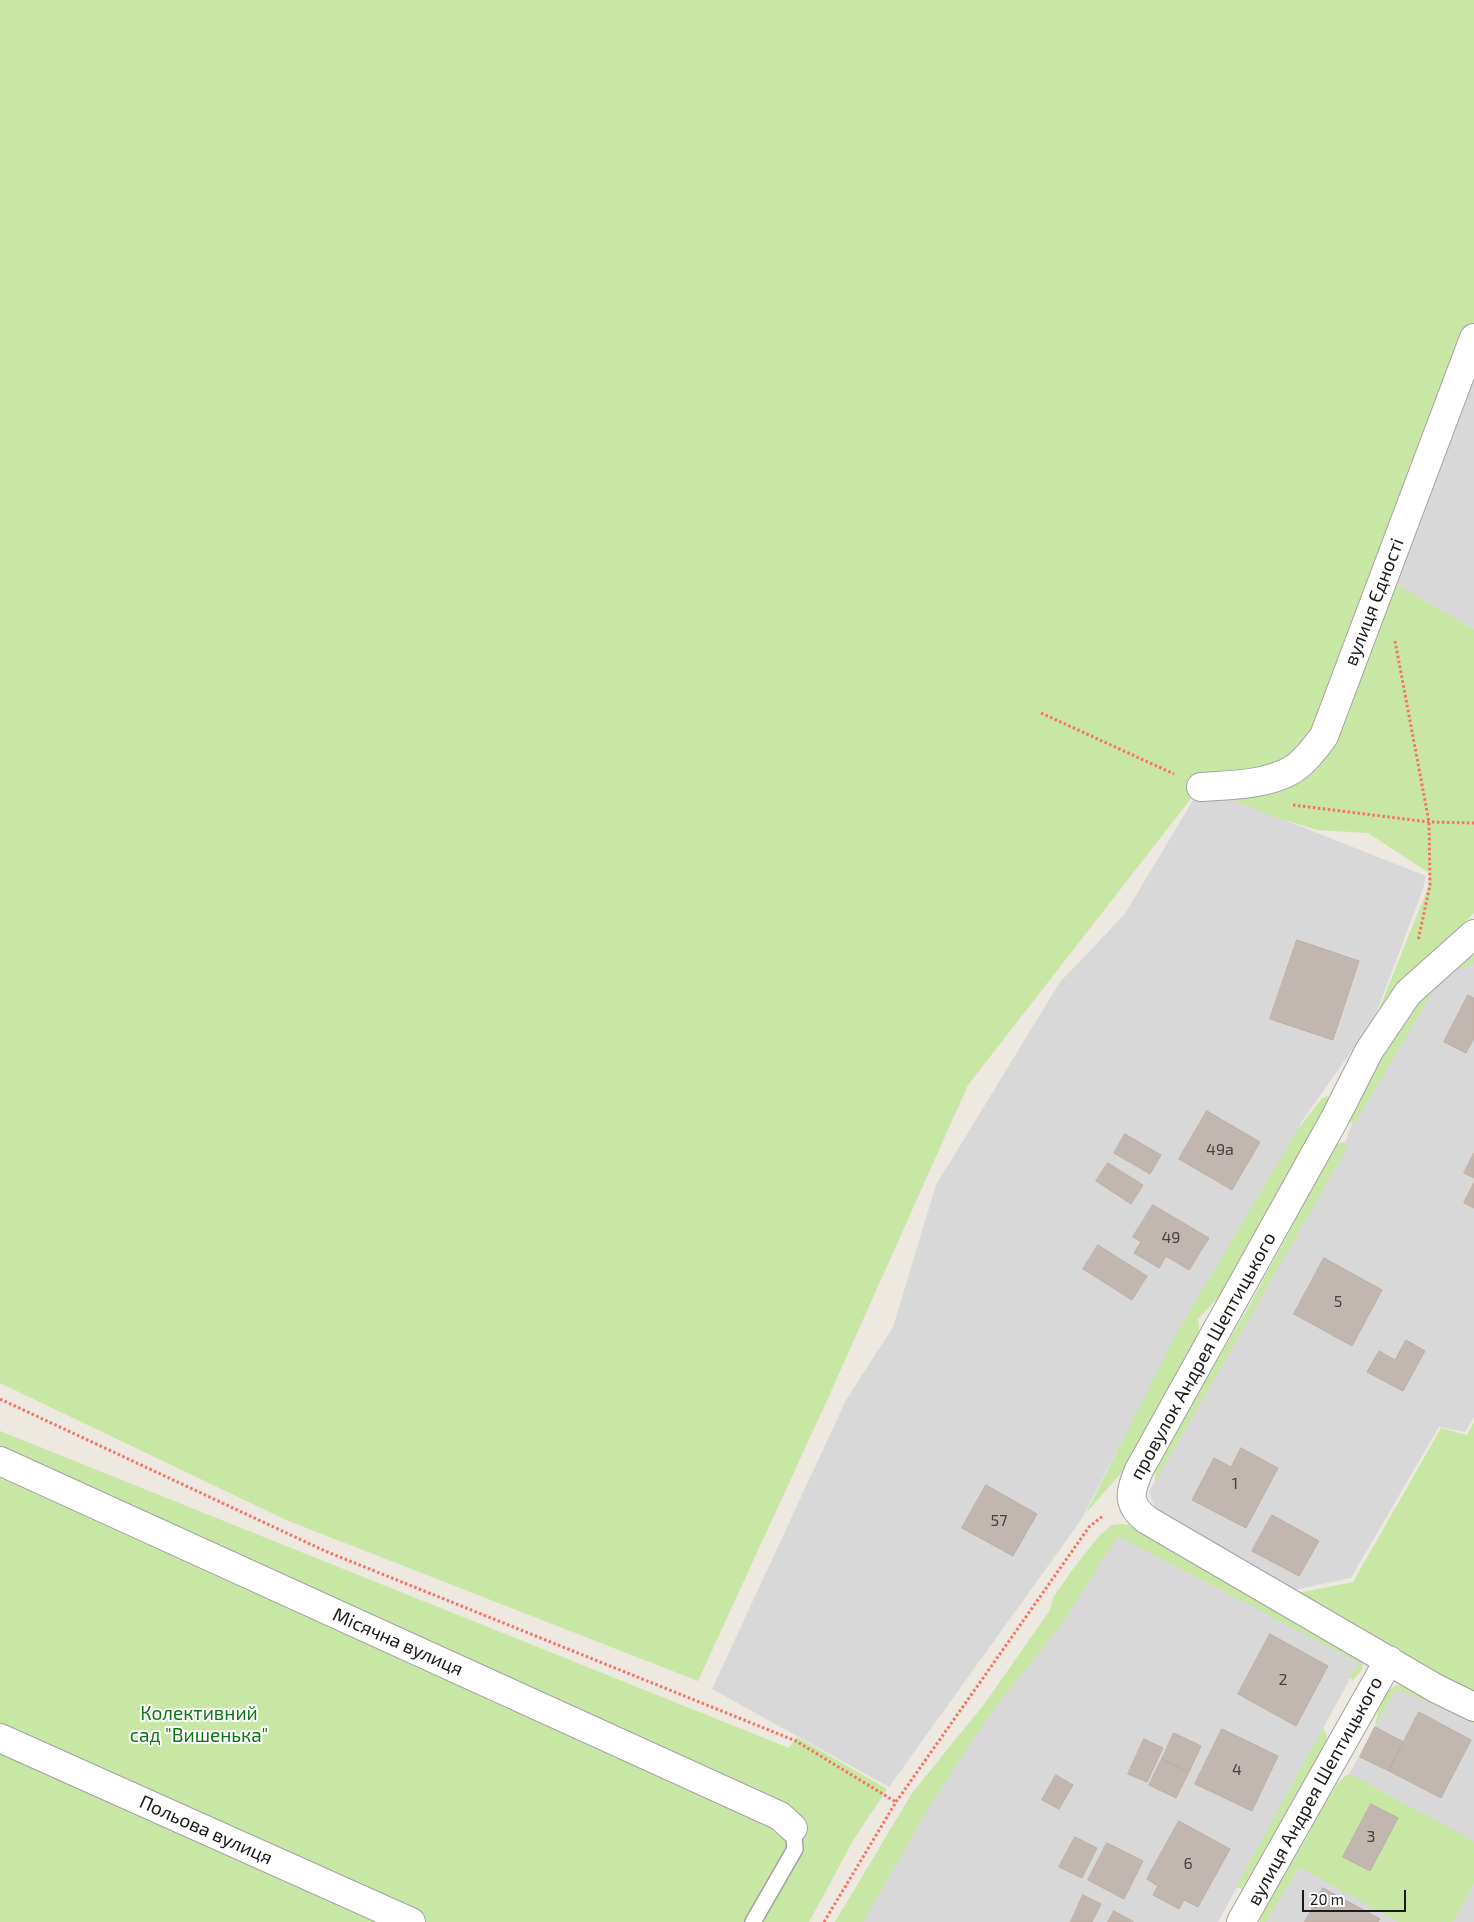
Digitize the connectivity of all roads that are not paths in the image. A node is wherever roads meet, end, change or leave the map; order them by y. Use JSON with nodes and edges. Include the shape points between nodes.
{"nodes":[{"id":1,"x":1474,"y":338,"type":"edge"},
{"id":2,"x":1201,"y":787,"type":"dead end"},
{"id":3,"x":1474,"y":934,"type":"edge"},
{"id":4,"x":0,"y":1461,"type":"edge"},
{"id":5,"x":1389,"y":1660,"type":"junction"},
{"id":6,"x":1474,"y":1707,"type":"edge"},
{"id":7,"x":0,"y":1738,"type":"edge"},
{"id":8,"x":794,"y":1828,"type":"joint"},
{"id":9,"x":411,"y":1922,"type":"edge"},
{"id":10,"x":753,"y":1922,"type":"edge"},
{"id":11,"x":1241,"y":1922,"type":"edge"}],
"edges":[{"from":1,"to":2,"type":"street","name":"вулиця Єдності","via":[[1324,736],[1292,770],[1268,779]]},
{"from":3,"to":5,"type":"street","name":"провулок Андрея Шептицького","via":[[1408,993],[1369,1051],[1132,1488],[1132,1502],[1139,1514]]},
{"from":4,"to":8,"type":"street","name":"Місячна вулиця","via":[[780,1816]]},
{"from":5,"to":6,"type":"street","name":"провулок Андрея Шептицького"},
{"from":5,"to":11,"type":"street","name":"вулиця Андрея Шептицького"},
{"from":7,"to":9,"type":"street","name":"Польова вулиця"},
{"from":8,"to":10,"type":"lane","via":[[795,1849]]}]}
